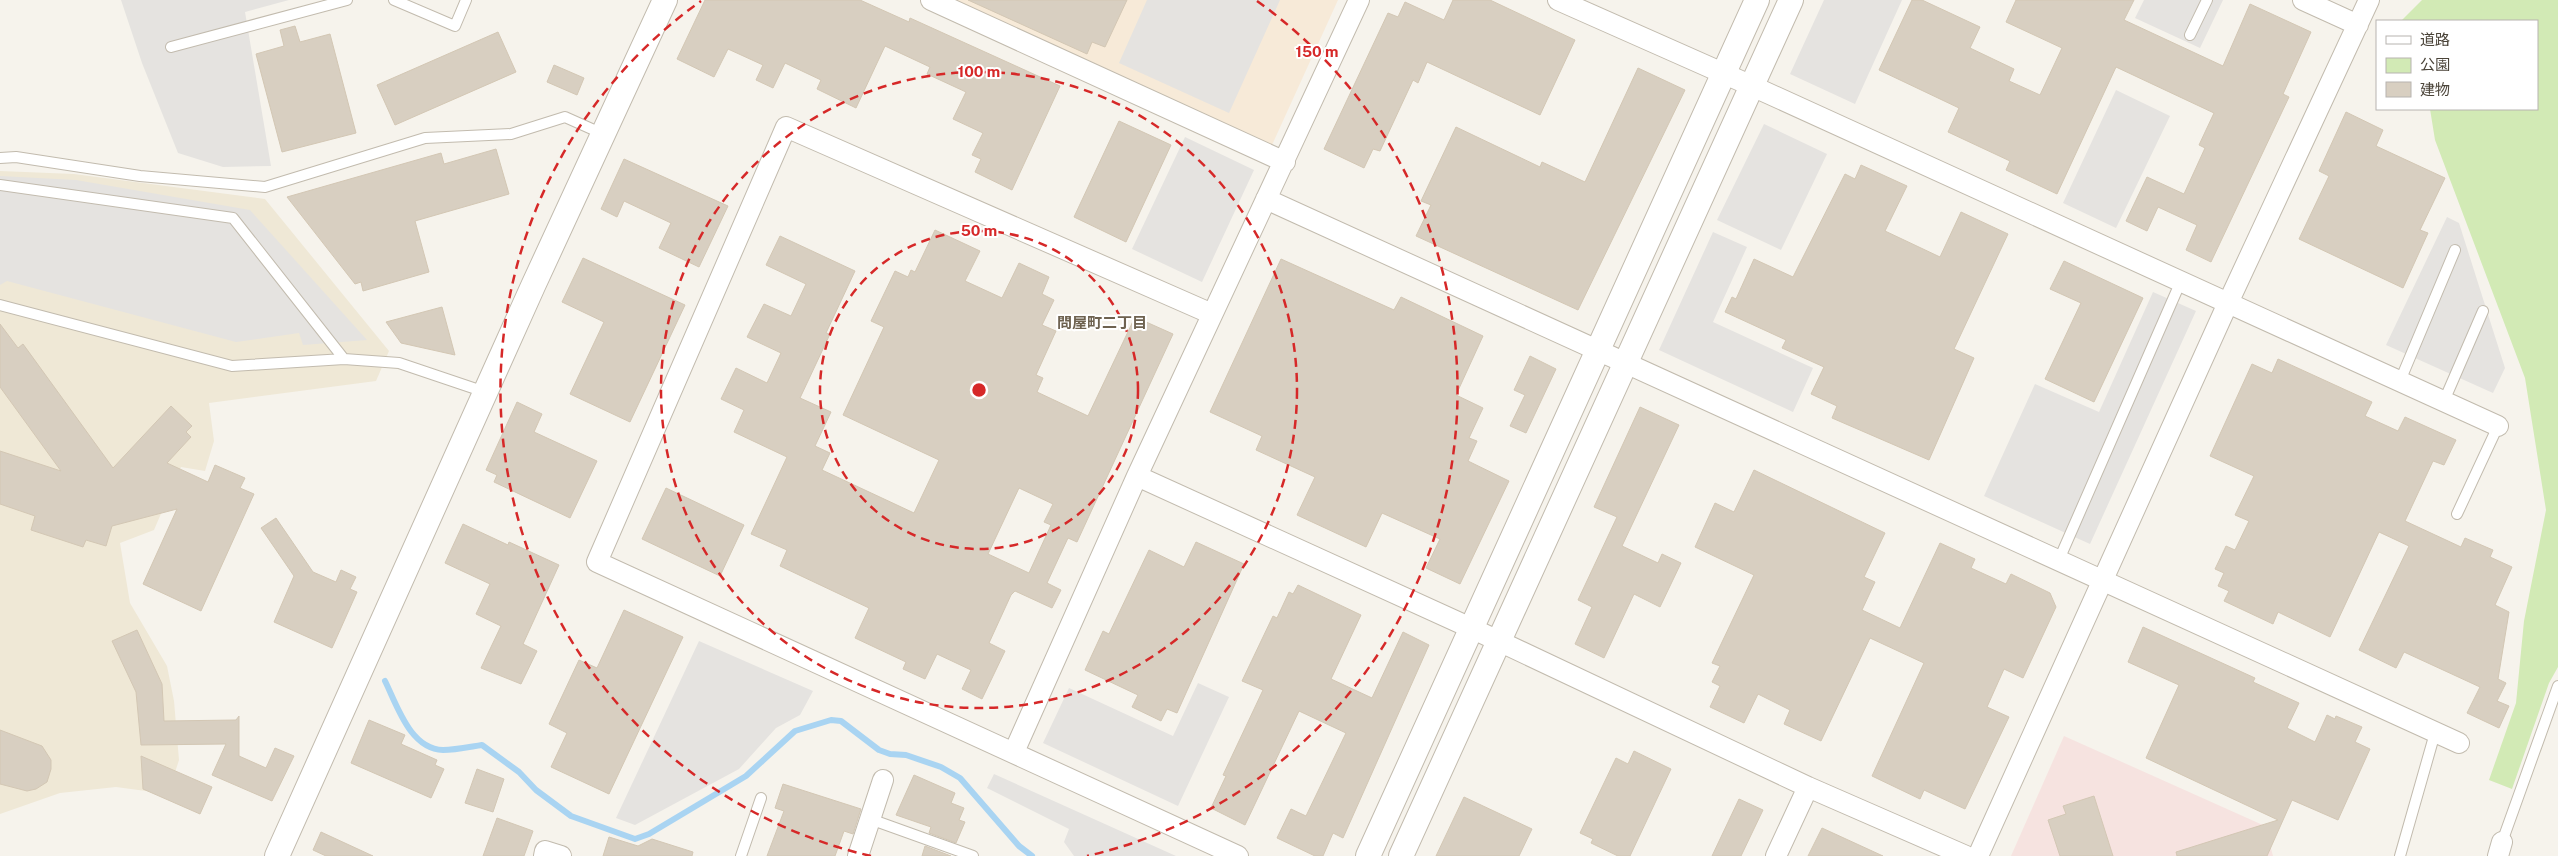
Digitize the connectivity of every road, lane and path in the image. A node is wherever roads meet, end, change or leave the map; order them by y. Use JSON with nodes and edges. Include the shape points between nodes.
{"nodes":[{"id":1,"x":347,"y":0,"type":"edge"},
{"id":2,"x":394,"y":0,"type":"edge"},
{"id":3,"x":466,"y":0,"type":"edge"},
{"id":4,"x":665,"y":0,"type":"edge"},
{"id":5,"x":931,"y":0,"type":"edge"},
{"id":6,"x":1359,"y":0,"type":"edge"},
{"id":7,"x":1558,"y":0,"type":"edge"},
{"id":8,"x":1757,"y":0,"type":"edge"},
{"id":9,"x":1791,"y":0,"type":"edge"},
{"id":10,"x":2207,"y":0,"type":"edge"},
{"id":11,"x":2303,"y":0,"type":"edge"},
{"id":12,"x":2369,"y":0,"type":"edge"},
{"id":13,"x":2358,"y":25,"type":"junction"},
{"id":14,"x":2190,"y":36,"type":"dead end"},
{"id":15,"x":171,"y":47,"type":"dead end"},
{"id":16,"x":1723,"y":73,"type":"junction"},
{"id":17,"x":1752,"y":86,"type":"junction"},
{"id":18,"x":603,"y":134,"type":"junction"},
{"id":19,"x":0,"y":158,"type":"edge"},
{"id":20,"x":1285,"y":162,"type":"junction"},
{"id":21,"x":0,"y":185,"type":"edge"},
{"id":22,"x":1266,"y":198,"type":"junction"},
{"id":23,"x":2455,"y":250,"type":"dead end"},
{"id":24,"x":2181,"y":281,"type":"junction"},
{"id":25,"x":2228,"y":302,"type":"junction"},
{"id":26,"x":0,"y":305,"type":"edge"},
{"id":27,"x":2483,"y":311,"type":"dead end"},
{"id":28,"x":1212,"y":314,"type":"junction"},
{"id":29,"x":1597,"y":351,"type":"junction"},
{"id":30,"x":344,"y":359,"type":"junction"},
{"id":31,"x":1625,"y":364,"type":"junction"},
{"id":32,"x":2400,"y":381,"type":"junction"},
{"id":33,"x":485,"y":392,"type":"junction"},
{"id":34,"x":2444,"y":401,"type":"junction"},
{"id":35,"x":2498,"y":426,"type":"joint"},
{"id":36,"x":1137,"y":476,"type":"junction"},
{"id":37,"x":2457,"y":514,"type":"dead end"},
{"id":38,"x":2058,"y":562,"type":"junction"},
{"id":39,"x":2101,"y":582,"type":"junction"},
{"id":40,"x":1471,"y":628,"type":"junction"},
{"id":41,"x":1500,"y":642,"type":"junction"},
{"id":42,"x":2558,"y":686,"type":"edge"},
{"id":43,"x":2435,"y":732,"type":"junction"},
{"id":44,"x":2458,"y":743,"type":"dead end"},
{"id":45,"x":1014,"y":752,"type":"junction"},
{"id":46,"x":883,"y":780,"type":"dead end"},
{"id":47,"x":1808,"y":786,"type":"junction"},
{"id":48,"x":760,"y":798,"type":"dead end"},
{"id":49,"x":870,"y":819,"type":"junction"},
{"id":50,"x":2500,"y":849,"type":"edge"},
{"id":51,"x":277,"y":856,"type":"edge"},
{"id":52,"x":544,"y":856,"type":"edge"},
{"id":53,"x":561,"y":856,"type":"edge"},
{"id":54,"x":741,"y":856,"type":"edge"},
{"id":55,"x":858,"y":856,"type":"edge"},
{"id":56,"x":973,"y":856,"type":"edge"},
{"id":57,"x":1238,"y":856,"type":"edge"},
{"id":58,"x":1368,"y":856,"type":"edge"},
{"id":59,"x":1401,"y":856,"type":"edge"},
{"id":60,"x":1776,"y":856,"type":"edge"},
{"id":61,"x":1966,"y":856,"type":"edge"},
{"id":62,"x":1978,"y":856,"type":"edge"},
{"id":63,"x":2400,"y":856,"type":"edge"}],
"edges":[{"from":1,"to":15,"type":"lane"},
{"from":2,"to":3,"type":"lane","via":[[454,26]]},
{"from":4,"to":18,"type":"street"},
{"from":5,"to":20,"type":"street"},
{"from":6,"to":20,"type":"street"},
{"from":7,"to":16,"type":"street"},
{"from":8,"to":16,"type":"street"},
{"from":9,"to":17,"type":"street"},
{"from":10,"to":14,"type":"lane"},
{"from":11,"to":13,"type":"street"},
{"from":12,"to":13,"type":"street"},
{"from":13,"to":25,"type":"street"},
{"from":16,"to":17,"type":"street"},
{"from":16,"to":29,"type":"street"},
{"from":17,"to":24,"type":"street"},
{"from":17,"to":31,"type":"street"},
{"from":18,"to":19,"type":"lane","via":[[565,117],[511,134],[425,138],[265,187],[140,176],[16,157]]},
{"from":18,"to":33,"type":"street"},
{"from":20,"to":22,"type":"street"},
{"from":21,"to":30,"type":"lane","via":[[233,218]]},
{"from":22,"to":28,"type":"street"},
{"from":22,"to":29,"type":"street"},
{"from":23,"to":32,"type":"lane"},
{"from":24,"to":25,"type":"street"},
{"from":24,"to":38,"type":"lane"},
{"from":25,"to":32,"type":"street"},
{"from":25,"to":39,"type":"street"},
{"from":26,"to":30,"type":"lane","via":[[232,366]]},
{"from":27,"to":34,"type":"lane"},
{"from":28,"to":36,"type":"street"},
{"from":28,"to":45,"type":"street","via":[[786,127],[597,562]]},
{"from":29,"to":31,"type":"street"},
{"from":29,"to":40,"type":"street"},
{"from":30,"to":33,"type":"lane","via":[[398,363]]},
{"from":31,"to":38,"type":"street"},
{"from":31,"to":41,"type":"street"},
{"from":32,"to":34,"type":"street"},
{"from":33,"to":51,"type":"street"},
{"from":34,"to":35,"type":"street"},
{"from":35,"to":37,"type":"lane"},
{"from":36,"to":40,"type":"street"},
{"from":36,"to":45,"type":"street"},
{"from":38,"to":39,"type":"street"},
{"from":39,"to":43,"type":"street"},
{"from":39,"to":62,"type":"street"},
{"from":40,"to":41,"type":"street"},
{"from":40,"to":58,"type":"street"},
{"from":41,"to":47,"type":"street"},
{"from":41,"to":59,"type":"street"},
{"from":42,"to":50,"type":"lane"},
{"from":43,"to":44,"type":"street"},
{"from":43,"to":63,"type":"lane"},
{"from":45,"to":57,"type":"street"},
{"from":46,"to":49,"type":"street"},
{"from":47,"to":60,"type":"street"},
{"from":47,"to":61,"type":"street"},
{"from":48,"to":54,"type":"lane"},
{"from":49,"to":55,"type":"street"},
{"from":49,"to":56,"type":"lane"},
{"from":52,"to":53,"type":"street","via":[[545,851]]}]}
